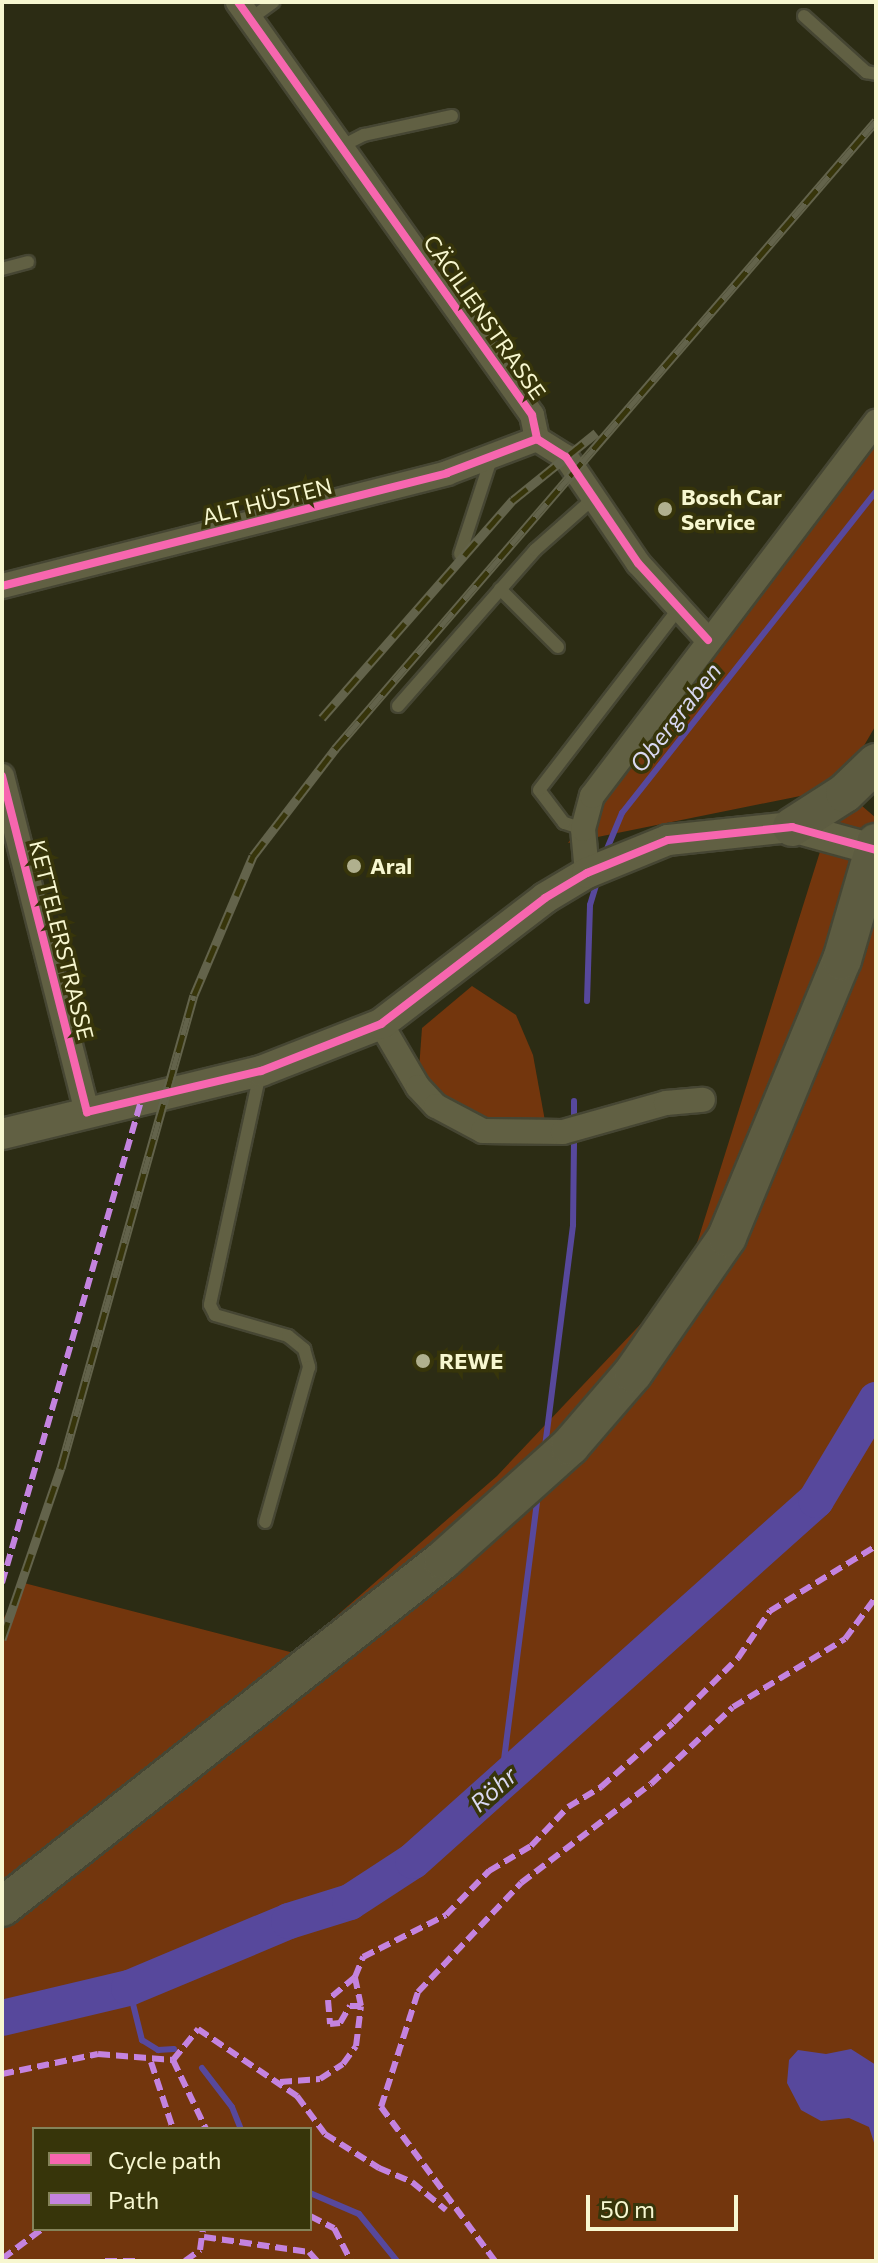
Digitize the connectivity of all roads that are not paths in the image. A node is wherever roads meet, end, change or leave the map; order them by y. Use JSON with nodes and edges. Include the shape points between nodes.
{"nodes":[{"id":1,"x":273,"y":2,"type":"edge"},
{"id":2,"x":244,"y":10,"type":"edge"},
{"id":3,"x":804,"y":16,"type":"dead end"},
{"id":4,"x":876,"y":74,"type":"edge"},
{"id":5,"x":452,"y":116,"type":"dead end"},
{"id":6,"x":342,"y":146,"type":"junction"},
{"id":7,"x":28,"y":262,"type":"dead end"},
{"id":8,"x":2,"y":269,"type":"edge"},
{"id":9,"x":876,"y":422,"type":"edge"},
{"id":10,"x":537,"y":439,"type":"junction"},
{"id":11,"x":492,"y":456,"type":"junction"},
{"id":12,"x":595,"y":497,"type":"junction"},
{"id":13,"x":460,"y":554,"type":"dead end"},
{"id":14,"x":2,"y":586,"type":"edge"},
{"id":15,"x":500,"y":589,"type":"junction"},
{"id":16,"x":677,"y":611,"type":"junction"},
{"id":17,"x":708,"y":640,"type":"junction"},
{"id":18,"x":558,"y":647,"type":"dead end"},
{"id":19,"x":398,"y":706,"type":"dead end"},
{"id":20,"x":876,"y":763,"type":"edge"},
{"id":21,"x":2,"y":776,"type":"edge"},
{"id":22,"x":792,"y":827,"type":"junction"},
{"id":23,"x":583,"y":829,"type":"junction"},
{"id":24,"x":875,"y":847,"type":"edge"},
{"id":25,"x":11,"y":848,"type":"edge"},
{"id":26,"x":587,"y":873,"type":"junction"},
{"id":27,"x":876,"y":928,"type":"edge"},
{"id":28,"x":842,"y":960,"type":"junction"},
{"id":29,"x":381,"y":1024,"type":"junction"},
{"id":30,"x":261,"y":1071,"type":"junction"},
{"id":31,"x":703,"y":1100,"type":"dead end"},
{"id":32,"x":87,"y":1112,"type":"junction"},
{"id":33,"x":2,"y":1134,"type":"edge"},
{"id":34,"x":265,"y":1522,"type":"dead end"},
{"id":35,"x":2,"y":1907,"type":"edge"}],
"edges":[{"from":1,"to":2,"type":"lane"},
{"from":2,"to":6,"type":"street","name":"CÄCILIENSTRASSE"},
{"from":3,"to":4,"type":"lane","via":[[866,72]]},
{"from":5,"to":6,"type":"lane","via":[[370,133]]},
{"from":6,"to":10,"type":"street","name":"CÄCILIENSTRASSE","via":[[532,415]]},
{"from":7,"to":8,"type":"lane"},
{"from":9,"to":17,"type":"street"},
{"from":10,"to":11,"type":"street","name":"ALT HÜSTEN"},
{"from":10,"to":12,"type":"street","via":[[556,447]]},
{"from":11,"to":13,"type":"lane"},
{"from":11,"to":14,"type":"street","name":"ALT HÜSTEN","via":[[402,485]]},
{"from":12,"to":15,"type":"lane"},
{"from":12,"to":16,"type":"street"},
{"from":15,"to":18,"type":"lane"},
{"from":15,"to":19,"type":"lane"},
{"from":16,"to":17,"type":"street"},
{"from":16,"to":23,"type":"lane","via":[[539,790],[564,823]]},
{"from":17,"to":23,"type":"street","via":[[592,796]]},
{"from":20,"to":22,"type":"main road","via":[[845,793]]},
{"from":21,"to":25,"type":"street","name":"KETTELERSTRASSE"},
{"from":22,"to":24,"type":"street"},
{"from":22,"to":26,"type":"street","via":[[668,840]]},
{"from":23,"to":26,"type":"street"},
{"from":24,"to":28,"type":"main road"},
{"from":25,"to":32,"type":"street","name":"KETTELERSTRASSE"},
{"from":26,"to":29,"type":"street","via":[[545,898]]},
{"from":27,"to":28,"type":"main road"},
{"from":28,"to":35,"type":"main road","via":[[727,1237],[633,1373],[570,1446],[507,1505]]},
{"from":29,"to":30,"type":"street"},
{"from":29,"to":31,"type":"street","via":[[418,1087],[456,1120],[509,1135],[573,1130],[666,1103]]},
{"from":30,"to":32,"type":"street"},
{"from":30,"to":34,"type":"lane","via":[[210,1305],[215,1315],[288,1336],[304,1349],[309,1367]]},
{"from":32,"to":33,"type":"street"}]}
